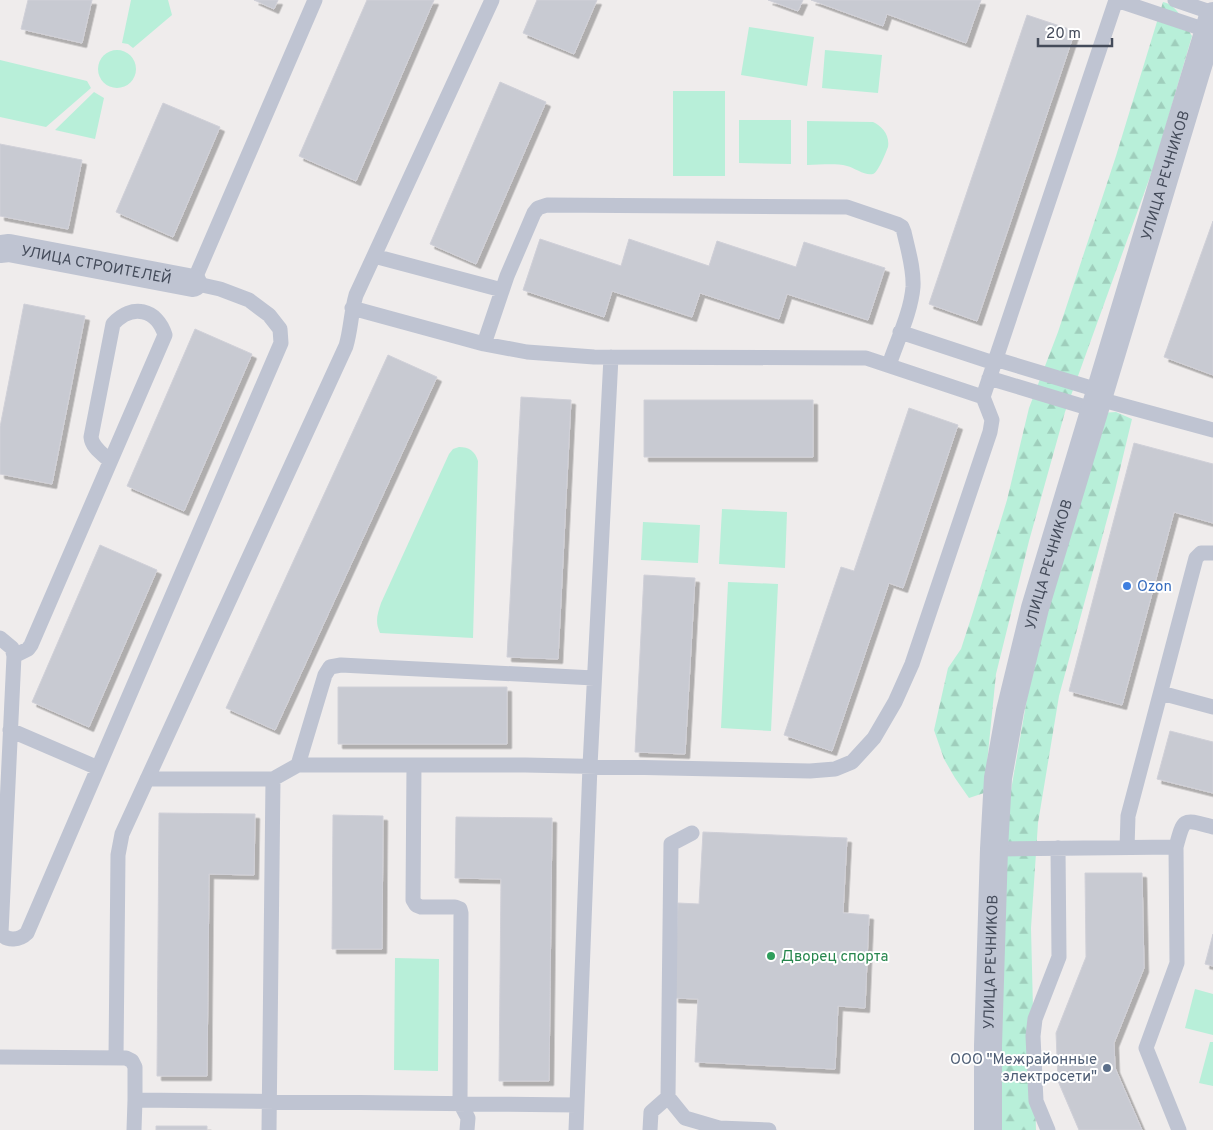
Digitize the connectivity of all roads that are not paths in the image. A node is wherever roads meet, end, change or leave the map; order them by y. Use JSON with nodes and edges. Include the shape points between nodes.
{"nodes":[{"id":1,"x":315,"y":0,"type":"edge"},
{"id":2,"x":492,"y":0,"type":"edge"},
{"id":3,"x":1116,"y":0,"type":"edge"},
{"id":4,"x":1175,"y":0,"type":"edge"},
{"id":5,"x":1212,"y":20,"type":"edge"},
{"id":6,"x":0,"y":248,"type":"edge"},
{"id":7,"x":374,"y":256,"type":"junction"},
{"id":8,"x":193,"y":283,"type":"junction"},
{"id":9,"x":502,"y":290,"type":"junction"},
{"id":10,"x":352,"y":308,"type":"junction"},
{"id":11,"x":900,"y":332,"type":"junction"},
{"id":12,"x":484,"y":344,"type":"junction"},
{"id":13,"x":611,"y":357,"type":"junction"},
{"id":14,"x":995,"y":361,"type":"junction"},
{"id":15,"x":889,"y":365,"type":"junction"},
{"id":16,"x":989,"y":378,"type":"junction"},
{"id":17,"x":983,"y":397,"type":"junction"},
{"id":18,"x":1099,"y":400,"type":"junction"},
{"id":19,"x":1213,"y":430,"type":"edge"},
{"id":20,"x":110,"y":461,"type":"junction"},
{"id":21,"x":1213,"y":553,"type":"edge"},
{"id":22,"x":0,"y":638,"type":"edge"},
{"id":23,"x":14,"y":656,"type":"junction"},
{"id":24,"x":594,"y":678,"type":"junction"},
{"id":25,"x":1161,"y":693,"type":"junction"},
{"id":26,"x":1213,"y":707,"type":"edge"},
{"id":27,"x":10,"y":730,"type":"junction"},
{"id":28,"x":298,"y":765,"type":"junction"},
{"id":29,"x":414,"y":765,"type":"junction"},
{"id":30,"x":590,"y":766,"type":"junction"},
{"id":31,"x":98,"y":768,"type":"junction"},
{"id":32,"x":147,"y":779,"type":"junction"},
{"id":33,"x":273,"y":779,"type":"junction"},
{"id":34,"x":1213,"y":827,"type":"edge"},
{"id":35,"x":692,"y":833,"type":"dead end"},
{"id":36,"x":1176,"y":847,"type":"junction"},
{"id":37,"x":1058,"y":848,"type":"junction"},
{"id":38,"x":1127,"y":848,"type":"junction"},
{"id":39,"x":994,"y":849,"type":"junction"},
{"id":40,"x":0,"y":1057,"type":"edge"},
{"id":41,"x":116,"y":1058,"type":"junction"},
{"id":42,"x":668,"y":1097,"type":"junction"},
{"id":43,"x":134,"y":1100,"type":"junction"},
{"id":44,"x":270,"y":1102,"type":"junction"},
{"id":45,"x":460,"y":1104,"type":"junction"},
{"id":46,"x":577,"y":1105,"type":"junction"},
{"id":47,"x":719,"y":1129,"type":"edge"},
{"id":48,"x":134,"y":1130,"type":"edge"},
{"id":49,"x":270,"y":1130,"type":"edge"},
{"id":50,"x":467,"y":1130,"type":"edge"},
{"id":51,"x":576,"y":1130,"type":"edge"},
{"id":52,"x":650,"y":1130,"type":"edge"},
{"id":53,"x":770,"y":1130,"type":"edge"},
{"id":54,"x":988,"y":1130,"type":"edge"},
{"id":55,"x":1048,"y":1130,"type":"edge"},
{"id":56,"x":1179,"y":1130,"type":"edge"}],
"edges":[{"from":1,"to":8,"type":"lane"},
{"from":2,"to":7,"type":"lane"},
{"from":3,"to":5,"type":"lane"},
{"from":3,"to":14,"type":"lane"},
{"from":4,"to":5,"type":"lane"},
{"from":5,"to":18,"type":"street","name":"УЛИЦА РЕЧНИКОВ"},
{"from":6,"to":8,"type":"street","name":"УЛИЦА СТРОИТЕЛЕЙ"},
{"from":7,"to":9,"type":"lane"},
{"from":7,"to":10,"type":"lane"},
{"from":8,"to":31,"type":"lane","via":[[249,300],[269,315],[280,330],[281,343]]},
{"from":9,"to":11,"type":"lane","via":[[534,213],[547,205],[847,207],[902,227],[913,285]]},
{"from":9,"to":12,"type":"lane"},
{"from":10,"to":12,"type":"lane"},
{"from":10,"to":32,"type":"lane","via":[[346,346]]},
{"from":11,"to":14,"type":"lane"},
{"from":11,"to":15,"type":"lane"},
{"from":12,"to":13,"type":"lane","via":[[527,352]]},
{"from":13,"to":15,"type":"lane","via":[[856,357]]},
{"from":13,"to":24,"type":"lane"},
{"from":14,"to":16,"type":"lane"},
{"from":14,"to":18,"type":"lane"},
{"from":15,"to":17,"type":"lane"},
{"from":16,"to":17,"type":"lane"},
{"from":16,"to":18,"type":"lane"},
{"from":17,"to":30,"type":"lane","via":[[992,420],[990,432],[912,664],[874,738],[852,762],[835,769],[810,771]]},
{"from":18,"to":19,"type":"lane"},
{"from":18,"to":39,"type":"street","name":"УЛИЦА РЕЧНИКОВ","via":[[1035,608],[1010,712],[998,778]]},
{"from":20,"to":20,"type":"lane","via":[[165,335],[158,320],[142,311],[126,313],[113,324],[91,437],[95,448]]},
{"from":20,"to":23,"type":"lane","via":[[31,644]]},
{"from":21,"to":25,"type":"lane","via":[[1201,553],[1196,558]]},
{"from":22,"to":23,"type":"lane","via":[[12,648]]},
{"from":23,"to":27,"type":"lane"},
{"from":24,"to":28,"type":"lane","via":[[330,667]]},
{"from":24,"to":30,"type":"lane"},
{"from":25,"to":26,"type":"lane"},
{"from":25,"to":38,"type":"lane","via":[[1128,816]]},
{"from":27,"to":31,"type":"lane"},
{"from":27,"to":31,"type":"lane","via":[[1,933],[7,938],[23,937],[27,933]]},
{"from":28,"to":29,"type":"lane"},
{"from":28,"to":33,"type":"lane"},
{"from":29,"to":30,"type":"lane"},
{"from":29,"to":45,"type":"lane","via":[[413,900],[420,907],[455,907],[460,908],[461,913]]},
{"from":30,"to":46,"type":"lane"},
{"from":32,"to":33,"type":"lane"},
{"from":32,"to":41,"type":"lane","via":[[122,834],[118,855]]},
{"from":33,"to":44,"type":"lane"},
{"from":34,"to":36,"type":"lane","via":[[1186,822]]},
{"from":35,"to":42,"type":"lane","via":[[671,844]]},
{"from":36,"to":38,"type":"lane"},
{"from":36,"to":56,"type":"lane","via":[[1177,963],[1146,1048]]},
{"from":37,"to":38,"type":"lane"},
{"from":37,"to":39,"type":"lane"},
{"from":37,"to":55,"type":"lane","via":[[1059,957],[1035,1019],[1033,1036],[1036,1100]]},
{"from":39,"to":54,"type":"street","name":"УЛИЦА РЕЧНИКОВ"},
{"from":40,"to":41,"type":"lane"},
{"from":41,"to":43,"type":"lane","via":[[126,1058],[135,1067]]},
{"from":42,"to":47,"type":"lane","via":[[686,1118]]},
{"from":42,"to":52,"type":"lane","via":[[651,1112]]},
{"from":43,"to":44,"type":"lane"},
{"from":43,"to":48,"type":"lane"},
{"from":44,"to":45,"type":"lane"},
{"from":44,"to":49,"type":"lane"},
{"from":45,"to":46,"type":"lane"},
{"from":45,"to":50,"type":"lane","via":[[468,1118]]},
{"from":46,"to":51,"type":"lane"},
{"from":47,"to":53,"type":"lane"}]}
